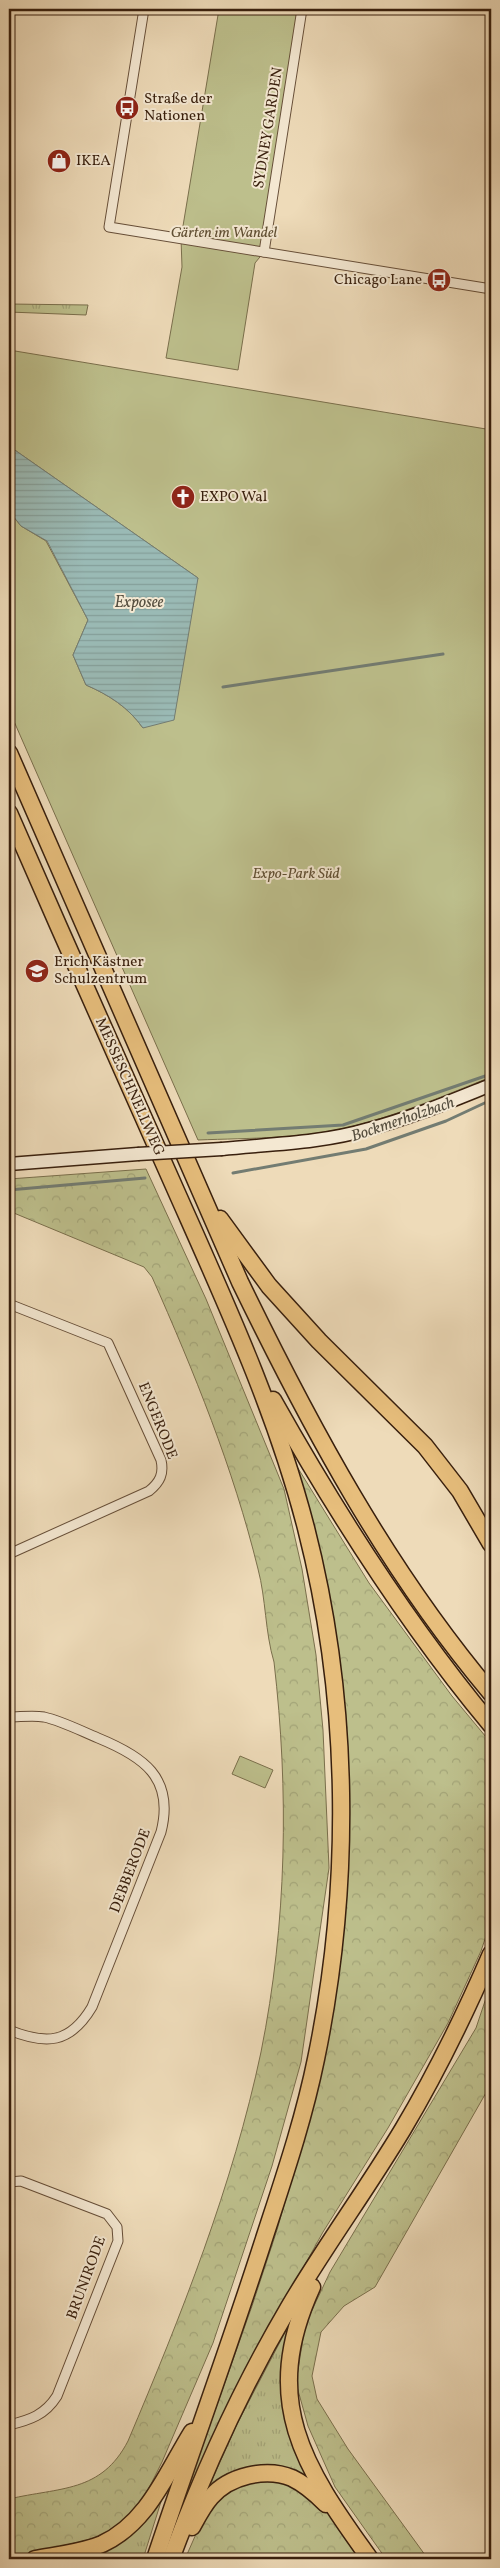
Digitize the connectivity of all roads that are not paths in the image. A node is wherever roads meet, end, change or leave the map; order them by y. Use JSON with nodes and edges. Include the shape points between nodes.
{"nodes":[{"id":1,"x":144,"y":9,"type":"edge"},
{"id":2,"x":302,"y":9,"type":"edge"},
{"id":3,"x":264,"y":252,"type":"junction"},
{"id":4,"x":491,"y":289,"type":"edge"},
{"id":5,"x":9,"y":753,"type":"edge"},
{"id":6,"x":9,"y":813,"type":"edge"},
{"id":7,"x":491,"y":1085,"type":"edge"},
{"id":8,"x":9,"y":1164,"type":"edge"},
{"id":9,"x":201,"y":1193,"type":"junction"},
{"id":10,"x":9,"y":1304,"type":"edge"},
{"id":11,"x":251,"y":1360,"type":"junction"},
{"id":12,"x":491,"y":1544,"type":"edge"},
{"id":13,"x":9,"y":1554,"type":"edge"},
{"id":14,"x":491,"y":1694,"type":"edge"},
{"id":15,"x":9,"y":1717,"type":"edge"},
{"id":16,"x":491,"y":1725,"type":"edge"},
{"id":17,"x":491,"y":1954,"type":"edge"},
{"id":18,"x":9,"y":2030,"type":"edge"},
{"id":19,"x":9,"y":2182,"type":"edge"},
{"id":20,"x":333,"y":2239,"type":"junction"},
{"id":21,"x":209,"y":2404,"type":"junction"},
{"id":22,"x":9,"y":2425,"type":"edge"},
{"id":23,"x":345,"y":2525,"type":"junction"},
{"id":24,"x":171,"y":2558,"type":"edge"},
{"id":25,"x":35,"y":2559,"type":"edge"},
{"id":26,"x":154,"y":2559,"type":"edge"},
{"id":27,"x":370,"y":2559,"type":"edge"}],
"edges":[{"from":1,"to":3,"type":"street","via":[[109,228]]},
{"from":2,"to":3,"type":"street","name":"SYDNEY GARDEN"},
{"from":3,"to":4,"type":"street"},
{"from":5,"to":9,"type":"highway","name":"MESSESCHNELLWEG"},
{"from":6,"to":11,"type":"highway","name":"MESSESCHNELLWEG"},
{"from":7,"to":8,"type":"street","bridge":true,"via":[[419,1114],[368,1130],[322,1139]]},
{"from":9,"to":12,"type":"highway","via":[[269,1286],[319,1341],[425,1446],[460,1490]]},
{"from":9,"to":14,"type":"highway","via":[[271,1346],[345,1483],[440,1626]]},
{"from":10,"to":13,"type":"street","name":"ENGERODE","via":[[108,1343],[163,1469],[156,1485],[148,1491]]},
{"from":11,"to":16,"type":"highway","via":[[378,1574],[423,1639]]},
{"from":11,"to":21,"type":"highway","via":[[294,1486],[324,1613],[339,1740],[340,1883],[327,2000],[306,2105],[292,2157]]},
{"from":15,"to":18,"type":"street","name":"DEBBERODE","via":[[49,1719],[140,1758],[159,1783],[164,1810],[161,1832],[85,2018],[69,2034],[50,2040],[38,2040]]},
{"from":17,"to":20,"type":"highway","via":[[434,2075]]},
{"from":19,"to":22,"type":"street","name":"BRUNIRODE","via":[[21,2181],[107,2214],[117,2227],[118,2241],[57,2396],[40,2415]]},
{"from":20,"to":23,"type":"highway","via":[[297,2321],[290,2350],[289,2386],[290,2406],[302,2448],[314,2475]]},
{"from":20,"to":24,"type":"highway","via":[[290,2306],[248,2382]]},
{"from":21,"to":25,"type":"highway","via":[[152,2500],[128,2528],[102,2544]]},
{"from":21,"to":26,"type":"highway"},
{"from":23,"to":24,"type":"highway","via":[[310,2489],[292,2478],[277,2474],[247,2476],[234,2480],[212,2496]]},
{"from":23,"to":27,"type":"highway"}]}
